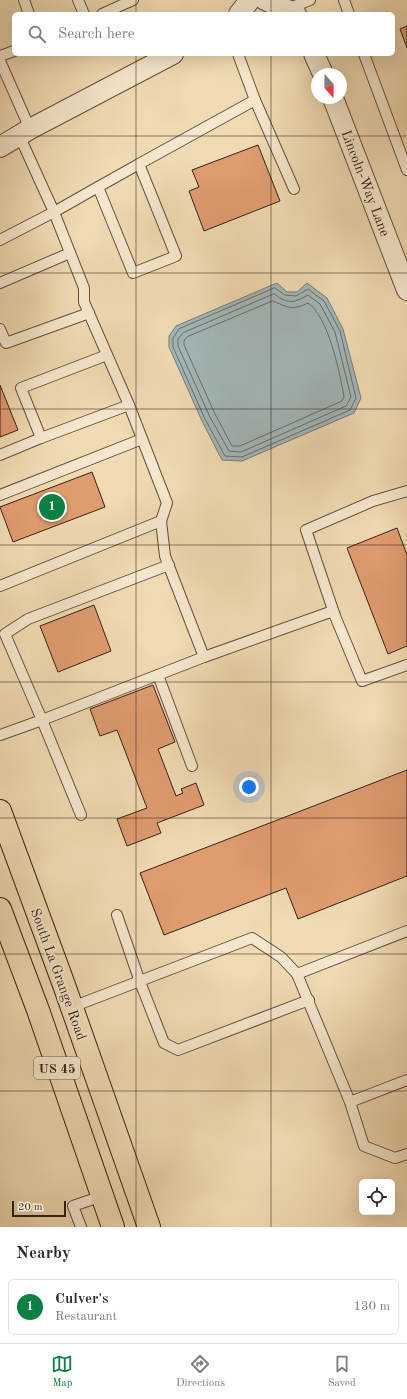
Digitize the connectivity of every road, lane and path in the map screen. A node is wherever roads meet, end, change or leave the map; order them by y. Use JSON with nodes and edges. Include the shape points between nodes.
{"nodes":[{"id":1,"x":24,"y":0,"type":"edge"},
{"id":2,"x":78,"y":0,"type":"edge"},
{"id":3,"x":133,"y":0,"type":"edge"},
{"id":4,"x":250,"y":0,"type":"edge"},
{"id":5,"x":265,"y":0,"type":"edge"},
{"id":6,"x":310,"y":0,"type":"edge"},
{"id":7,"x":344,"y":0,"type":"edge"},
{"id":8,"x":28,"y":12,"type":"edge"},
{"id":9,"x":83,"y":12,"type":"edge"},
{"id":10,"x":106,"y":12,"type":"edge"},
{"id":11,"x":241,"y":12,"type":"edge"},
{"id":12,"x":291,"y":12,"type":"edge"},
{"id":13,"x":348,"y":12,"type":"edge"},
{"id":14,"x":12,"y":52,"type":"edge"},
{"id":15,"x":0,"y":56,"type":"edge"},
{"id":16,"x":169,"y":56,"type":"edge"},
{"id":17,"x":239,"y":56,"type":"edge"},
{"id":18,"x":315,"y":56,"type":"edge"},
{"id":19,"x":365,"y":56,"type":"edge"},
{"id":20,"x":0,"y":61,"type":"edge"},
{"id":21,"x":320,"y":68,"type":"edge"},
{"id":22,"x":4,"y":81,"type":"edge"},
{"id":23,"x":255,"y":100,"type":"junction"},
{"id":24,"x":335,"y":104,"type":"edge"},
{"id":25,"x":25,"y":132,"type":"junction"},
{"id":26,"x":0,"y":147,"type":"edge"},
{"id":27,"x":403,"y":149,"type":"edge"},
{"id":28,"x":140,"y":164,"type":"junction"},
{"id":29,"x":407,"y":170,"type":"edge"},
{"id":30,"x":98,"y":188,"type":"junction"},
{"id":31,"x":294,"y":189,"type":"dead end"},
{"id":32,"x":54,"y":212,"type":"junction"},
{"id":33,"x":0,"y":240,"type":"edge"},
{"id":34,"x":70,"y":253,"type":"junction"},
{"id":35,"x":0,"y":283,"type":"edge"},
{"id":36,"x":407,"y":290,"type":"edge"},
{"id":37,"x":89,"y":313,"type":"junction"},
{"id":38,"x":0,"y":328,"type":"edge"},
{"id":39,"x":107,"y":355,"type":"junction"},
{"id":40,"x":129,"y":405,"type":"junction"},
{"id":41,"x":41,"y":438,"type":"junction"},
{"id":42,"x":142,"y":439,"type":"junction"},
{"id":43,"x":0,"y":455,"type":"edge"},
{"id":44,"x":407,"y":491,"type":"edge"},
{"id":45,"x":0,"y":495,"type":"edge"},
{"id":46,"x":161,"y":521,"type":"junction"},
{"id":47,"x":169,"y":565,"type":"junction"},
{"id":48,"x":0,"y":586,"type":"edge"},
{"id":49,"x":335,"y":616,"type":"junction"},
{"id":50,"x":204,"y":657,"type":"junction"},
{"id":51,"x":407,"y":665,"type":"edge"},
{"id":52,"x":158,"y":676,"type":"junction"},
{"id":53,"x":42,"y":720,"type":"junction"},
{"id":54,"x":0,"y":735,"type":"edge"},
{"id":55,"x":192,"y":766,"type":"dead end"},
{"id":56,"x":0,"y":811,"type":"edge"},
{"id":57,"x":82,"y":815,"type":"dead end"},
{"id":58,"x":0,"y":909,"type":"edge"},
{"id":59,"x":117,"y":915,"type":"dead end"},
{"id":60,"x":407,"y":931,"type":"edge"},
{"id":61,"x":298,"y":974,"type":"junction"},
{"id":62,"x":140,"y":982,"type":"junction"},
{"id":63,"x":309,"y":1000,"type":"junction"},
{"id":64,"x":72,"y":1007,"type":"junction"},
{"id":65,"x":407,"y":1080,"type":"edge"},
{"id":66,"x":350,"y":1102,"type":"junction"},
{"id":67,"x":407,"y":1154,"type":"edge"},
{"id":68,"x":102,"y":1196,"type":"junction"},
{"id":69,"x":81,"y":1227,"type":"edge"},
{"id":70,"x":113,"y":1227,"type":"edge"},
{"id":71,"x":149,"y":1227,"type":"edge"}],
"edges":[{"from":1,"to":8,"type":"lane"},
{"from":2,"to":9,"type":"lane"},
{"from":3,"to":10,"type":"lane"},
{"from":4,"to":11,"type":"street"},
{"from":5,"to":12,"type":"street"},
{"from":6,"to":12,"type":"lane"},
{"from":7,"to":13,"type":"lane"},
{"from":14,"to":15,"type":"lane"},
{"from":16,"to":25,"type":"street"},
{"from":17,"to":23,"type":"lane"},
{"from":18,"to":21,"type":"street"},
{"from":19,"to":27,"type":"lane"},
{"from":20,"to":22,"type":"lane"},
{"from":22,"to":25,"type":"lane"},
{"from":23,"to":28,"type":"lane"},
{"from":23,"to":31,"type":"lane"},
{"from":24,"to":36,"type":"street","name":"Lincoln-Way Lane"},
{"from":25,"to":26,"type":"street"},
{"from":25,"to":32,"type":"lane"},
{"from":27,"to":29,"type":"lane"},
{"from":28,"to":30,"type":"lane"},
{"from":28,"to":30,"type":"lane","via":[[176,256],[133,273]]},
{"from":30,"to":32,"type":"lane"},
{"from":32,"to":33,"type":"lane"},
{"from":32,"to":34,"type":"lane"},
{"from":34,"to":35,"type":"lane"},
{"from":34,"to":37,"type":"lane","via":[[84,288],[84,302]]},
{"from":37,"to":38,"type":"lane","via":[[6,343]]},
{"from":37,"to":39,"type":"lane"},
{"from":39,"to":40,"type":"lane"},
{"from":39,"to":41,"type":"lane","via":[[21,388]]},
{"from":40,"to":41,"type":"lane"},
{"from":40,"to":42,"type":"lane"},
{"from":41,"to":43,"type":"lane"},
{"from":42,"to":45,"type":"lane"},
{"from":42,"to":46,"type":"lane","via":[[166,503]]},
{"from":44,"to":49,"type":"lane","via":[[373,501],[306,530]]},
{"from":46,"to":47,"type":"lane","via":[[165,556]]},
{"from":46,"to":48,"type":"lane"},
{"from":47,"to":50,"type":"lane"},
{"from":47,"to":53,"type":"lane","via":[[28,619],[5,634]]},
{"from":49,"to":50,"type":"lane","via":[[333,611]]},
{"from":49,"to":51,"type":"lane","via":[[362,681]]},
{"from":50,"to":52,"type":"lane"},
{"from":52,"to":53,"type":"lane"},
{"from":52,"to":55,"type":"lane"},
{"from":53,"to":54,"type":"lane"},
{"from":53,"to":57,"type":"lane"},
{"from":56,"to":64,"type":"main road","name":"South La Grange Road","number":"US 45"},
{"from":58,"to":68,"type":"main road","number":"US 45"},
{"from":59,"to":62,"type":"lane"},
{"from":60,"to":61,"type":"lane"},
{"from":61,"to":62,"type":"lane","via":[[281,957],[252,938]]},
{"from":61,"to":63,"type":"lane"},
{"from":62,"to":63,"type":"lane","via":[[164,1043],[178,1050]]},
{"from":62,"to":64,"type":"lane"},
{"from":63,"to":66,"type":"lane"},
{"from":64,"to":71,"type":"main road","name":"South La Grange Road","number":"US 45"},
{"from":65,"to":66,"type":"lane"},
{"from":66,"to":67,"type":"lane","via":[[364,1146],[396,1158]]},
{"from":68,"to":69,"type":"lane","via":[[73,1206]]},
{"from":68,"to":70,"type":"main road","number":"US 45"}]}
